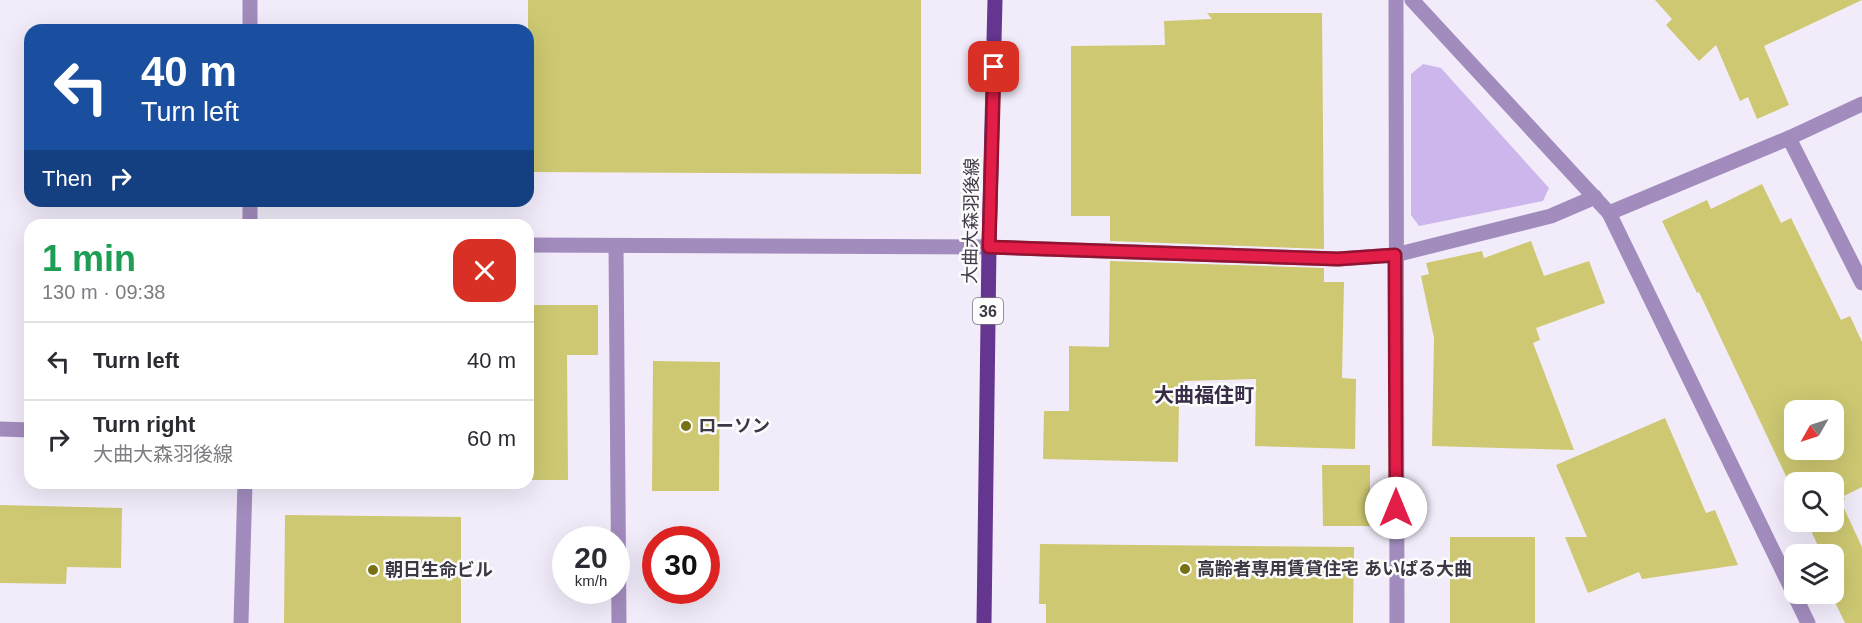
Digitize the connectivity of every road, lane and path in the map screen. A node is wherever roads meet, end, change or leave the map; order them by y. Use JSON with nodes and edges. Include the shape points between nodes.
{"nodes":[{"id":1,"x":250,"y":0,"type":"edge"},
{"id":2,"x":995,"y":0,"type":"edge"},
{"id":3,"x":1396,"y":0,"type":"edge"},
{"id":4,"x":1412,"y":0,"type":"edge"},
{"id":5,"x":250,"y":24,"type":"edge"},
{"id":6,"x":1862,"y":104,"type":"edge"},
{"id":7,"x":1789,"y":138,"type":"junction"},
{"id":8,"x":1595,"y":197,"type":"junction"},
{"id":9,"x":1609,"y":213,"type":"junction"},
{"id":10,"x":534,"y":245,"type":"edge"},
{"id":11,"x":616,"y":246,"type":"junction"},
{"id":12,"x":989,"y":247,"type":"junction"},
{"id":13,"x":1395,"y":255,"type":"junction"},
{"id":14,"x":1862,"y":284,"type":"edge"},
{"id":15,"x":0,"y":429,"type":"edge"},
{"id":16,"x":24,"y":430,"type":"edge"},
{"id":17,"x":245,"y":489,"type":"edge"},
{"id":18,"x":241,"y":623,"type":"edge"},
{"id":19,"x":619,"y":623,"type":"edge"},
{"id":20,"x":984,"y":623,"type":"edge"},
{"id":21,"x":1397,"y":623,"type":"edge"},
{"id":22,"x":1808,"y":623,"type":"edge"}],
"edges":[{"from":1,"to":5,"type":"street"},
{"from":2,"to":12,"type":"main road","name":"大曲大森羽後線","number":"36"},
{"from":3,"to":13,"type":"street"},
{"from":4,"to":8,"type":"street"},
{"from":6,"to":7,"type":"street"},
{"from":7,"to":9,"type":"street"},
{"from":7,"to":14,"type":"street"},
{"from":8,"to":9,"type":"street"},
{"from":8,"to":13,"type":"street","via":[[1551,216]]},
{"from":9,"to":22,"type":"street"},
{"from":10,"to":11,"type":"street"},
{"from":11,"to":12,"type":"street"},
{"from":11,"to":19,"type":"street"},
{"from":12,"to":13,"type":"street","via":[[1338,259]]},
{"from":12,"to":20,"type":"main road","name":"大曲大森羽後線","number":"36"},
{"from":13,"to":21,"type":"street"},
{"from":15,"to":16,"type":"street"},
{"from":17,"to":18,"type":"street"}]}
